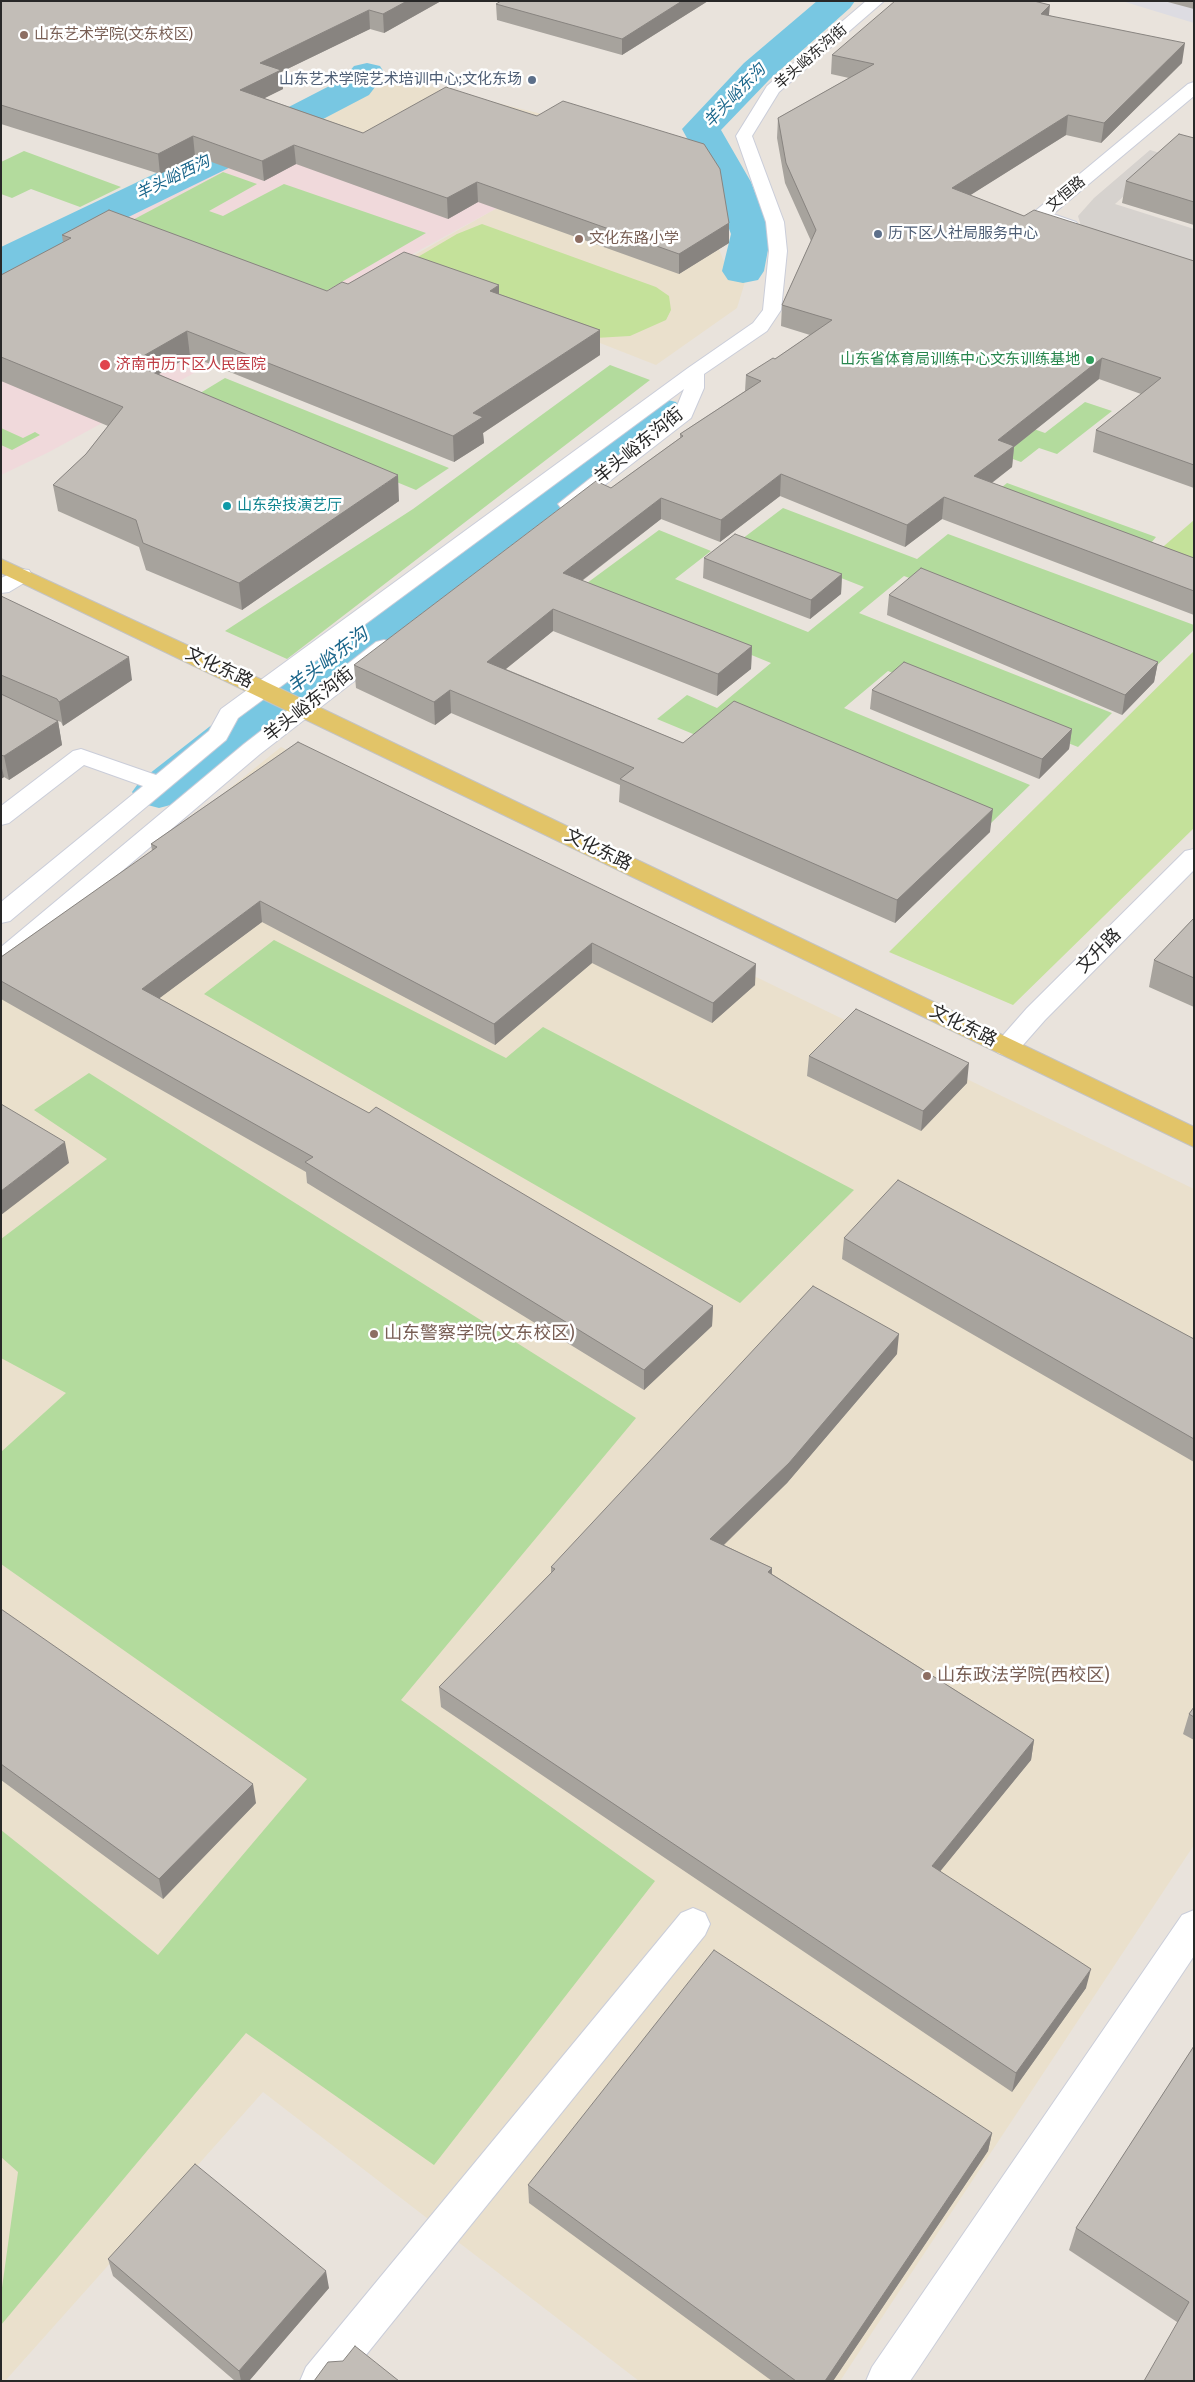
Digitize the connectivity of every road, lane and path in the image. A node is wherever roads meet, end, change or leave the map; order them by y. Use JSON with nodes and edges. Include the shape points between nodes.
{"nodes":[{"id":1,"x":876,"y":1,"type":"edge"},
{"id":2,"x":1194,"y":87,"type":"edge"},
{"id":3,"x":1085,"y":231,"type":"edge"},
{"id":4,"x":695,"y":372,"type":"junction"},
{"id":5,"x":552,"y":516,"type":"edge"},
{"id":6,"x":1,"y":565,"type":"edge"},
{"id":7,"x":21,"y":575,"type":"junction"},
{"id":8,"x":1,"y":587,"type":"edge"},
{"id":9,"x":397,"y":636,"type":"edge"},
{"id":10,"x":262,"y":688,"type":"junction"},
{"id":11,"x":303,"y":709,"type":"junction"},
{"id":12,"x":160,"y":784,"type":"junction"},
{"id":13,"x":1,"y":818,"type":"edge"},
{"id":14,"x":1194,"y":856,"type":"edge"},
{"id":15,"x":1,"y":915,"type":"edge"},
{"id":16,"x":1,"y":960,"type":"edge"},
{"id":17,"x":1007,"y":1047,"type":"junction"},
{"id":18,"x":1194,"y":1138,"type":"edge"},
{"id":19,"x":692,"y":1924,"type":"dead end"},
{"id":20,"x":1194,"y":1926,"type":"edge"},
{"id":21,"x":320,"y":2381,"type":"edge"},
{"id":22,"x":886,"y":2381,"type":"edge"}],
"edges":[{"from":1,"to":4,"type":"street","name":"羊头峪东沟街","via":[[773,89],[744,136],[775,222],[778,251],[772,310],[760,326]]},
{"from":2,"to":3,"type":"street","name":"文恒路","via":[[1040,216]]},
{"from":4,"to":5,"type":"street","name":"羊头峪东沟街","via":[[694,388],[684,414]]},
{"from":4,"to":10,"type":"street","name":"羊头峪东沟街"},
{"from":6,"to":7,"type":"main road","name":"文化东路"},
{"from":7,"to":8,"type":"street"},
{"from":7,"to":10,"type":"main road","name":"文化东路"},
{"from":9,"to":11,"type":"street","name":"羊头峪东沟街"},
{"from":10,"to":11,"type":"main road","name":"文化东路"},
{"from":10,"to":12,"type":"street","name":"羊头峪东沟街","via":[[229,714],[218,736]]},
{"from":11,"to":16,"type":"street","name":"羊头峪东沟街"},
{"from":11,"to":17,"type":"main road","name":"文化东路"},
{"from":12,"to":13,"type":"street","via":[[80,756]]},
{"from":12,"to":15,"type":"street","name":"羊头峪东沟街"},
{"from":14,"to":17,"type":"street","name":"文升路"},
{"from":17,"to":18,"type":"main road","name":"文化东路"},
{"from":19,"to":21,"type":"street"},
{"from":20,"to":22,"type":"street"}]}
